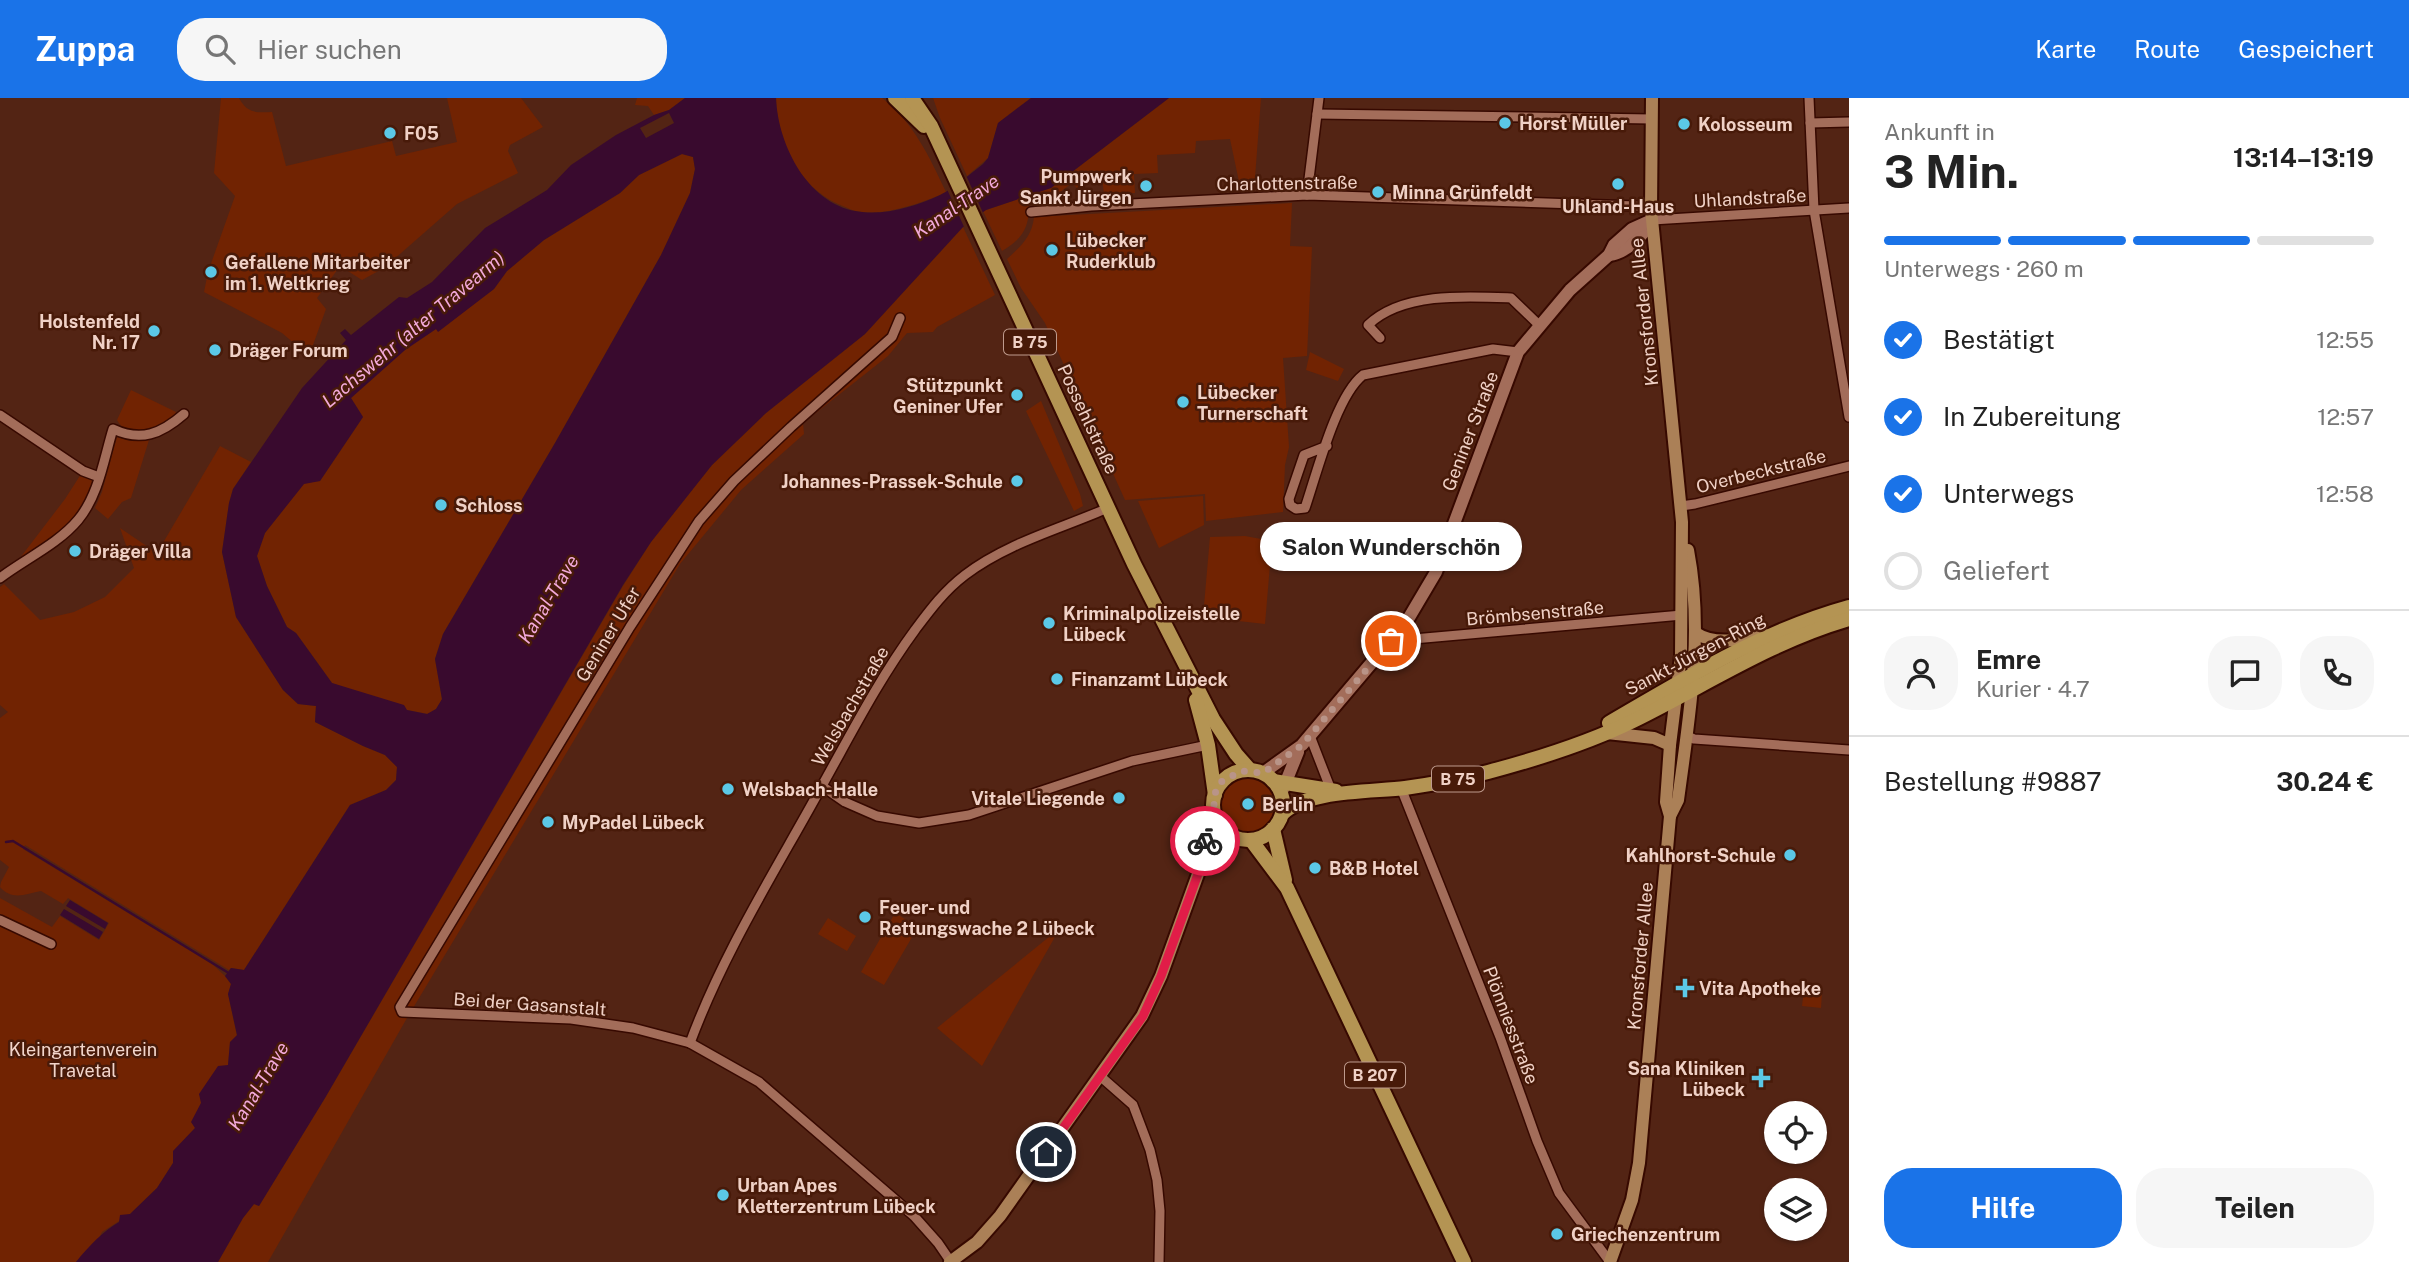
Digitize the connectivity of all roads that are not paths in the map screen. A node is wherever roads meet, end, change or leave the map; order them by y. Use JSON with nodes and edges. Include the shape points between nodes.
{"nodes":[{"id":1,"x":895,"y":98,"type":"edge"},
{"id":2,"x":914,"y":98,"type":"edge"},
{"id":3,"x":1319,"y":98,"type":"edge"},
{"id":4,"x":1653,"y":98,"type":"edge"},
{"id":5,"x":1809,"y":98,"type":"edge"},
{"id":6,"x":1317,"y":114,"type":"junction"},
{"id":7,"x":1652,"y":119,"type":"junction"},
{"id":8,"x":1849,"y":122,"type":"edge"},
{"id":9,"x":1810,"y":123,"type":"junction"},
{"id":10,"x":936,"y":140,"type":"junction"},
{"id":11,"x":1307,"y":195,"type":"junction"},
{"id":12,"x":1849,"y":208,"type":"edge"},
{"id":13,"x":1814,"y":210,"type":"junction"},
{"id":14,"x":1031,"y":212,"type":"dead end"},
{"id":15,"x":1652,"y":214,"type":"junction"},
{"id":16,"x":900,"y":318,"type":"dead end"},
{"id":17,"x":1539,"y":325,"type":"junction"},
{"id":18,"x":1380,"y":338,"type":"dead end"},
{"id":19,"x":1518,"y":352,"type":"junction"},
{"id":20,"x":184,"y":414,"type":"dead end"},
{"id":21,"x":0,"y":415,"type":"edge"},
{"id":22,"x":1849,"y":417,"type":"edge"},
{"id":23,"x":1327,"y":446,"type":"junction"},
{"id":24,"x":1849,"y":466,"type":"edge"},
{"id":25,"x":99,"y":477,"type":"junction"},
{"id":26,"x":1681,"y":506,"type":"junction"},
{"id":27,"x":1108,"y":508,"type":"junction"},
{"id":28,"x":1682,"y":522,"type":"junction"},
{"id":29,"x":0,"y":578,"type":"edge"},
{"id":30,"x":1849,"y":607,"type":"edge"},
{"id":31,"x":1682,"y":615,"type":"junction"},
{"id":32,"x":1849,"y":619,"type":"edge"},
{"id":33,"x":1696,"y":633,"type":"junction"},
{"id":34,"x":1772,"y":634,"type":"junction"},
{"id":35,"x":1391,"y":641,"type":"junction"},
{"id":36,"x":1173,"y":642,"type":"junction"},
{"id":37,"x":1685,"y":685,"type":"junction"},
{"id":38,"x":1606,"y":733,"type":"junction"},
{"id":39,"x":1686,"y":736,"type":"junction"},
{"id":40,"x":1306,"y":740,"type":"junction"},
{"id":41,"x":1208,"y":745,"type":"junction"},
{"id":42,"x":1670,"y":745,"type":"junction"},
{"id":43,"x":1564,"y":748,"type":"junction"},
{"id":44,"x":1849,"y":750,"type":"edge"},
{"id":45,"x":1270,"y":780,"type":"junction"},
{"id":46,"x":822,"y":786,"type":"junction"},
{"id":47,"x":1401,"y":788,"type":"junction"},
{"id":48,"x":1331,"y":790,"type":"junction"},
{"id":49,"x":1348,"y":792,"type":"junction"},
{"id":50,"x":1214,"y":795,"type":"junction"},
{"id":51,"x":1214,"y":811,"type":"junction"},
{"id":52,"x":1282,"y":814,"type":"junction"},
{"id":53,"x":1670,"y":816,"type":"junction"},
{"id":54,"x":1273,"y":829,"type":"junction"},
{"id":55,"x":1232,"y":836,"type":"junction"},
{"id":56,"x":1251,"y":840,"type":"junction"},
{"id":57,"x":1198,"y":874,"type":"junction"},
{"id":58,"x":1287,"y":888,"type":"junction"},
{"id":59,"x":0,"y":920,"type":"edge"},
{"id":60,"x":51,"y":944,"type":"dead end"},
{"id":61,"x":402,"y":1012,"type":"joint"},
{"id":62,"x":690,"y":1043,"type":"junction"},
{"id":63,"x":1100,"y":1076,"type":"junction"},
{"id":64,"x":950,"y":1262,"type":"edge"},
{"id":65,"x":1159,"y":1262,"type":"edge"},
{"id":66,"x":1464,"y":1262,"type":"edge"},
{"id":67,"x":1610,"y":1262,"type":"edge"}],
"edges":[{"from":1,"to":10,"type":"main road","number":"B 75"},
{"from":2,"to":10,"type":"main road","name":"Possehlstraße","number":"B 75"},
{"from":3,"to":6,"type":"street"},
{"from":4,"to":7,"type":"main road","name":"Kronsforder Allee"},
{"from":5,"to":9,"type":"street"},
{"from":6,"to":7,"type":"street"},
{"from":6,"to":11,"type":"street"},
{"from":7,"to":15,"type":"main road","name":"Kronsforder Allee"},
{"from":8,"to":9,"type":"street"},
{"from":9,"to":13,"type":"street"},
{"from":10,"to":27,"type":"main road","name":"Possehlstraße","number":"B 75"},
{"from":11,"to":14,"type":"street","name":"Charlottenstraße"},
{"from":11,"to":15,"type":"street","name":"Charlottenstraße","via":[[1636,206]]},
{"from":12,"to":13,"type":"street","name":"Uhlandstraße"},
{"from":13,"to":15,"type":"street","name":"Uhlandstraße"},
{"from":13,"to":22,"type":"street"},
{"from":15,"to":17,"type":"street","name":"Geniner Straße","via":[[1614,246]]},
{"from":15,"to":26,"type":"main road","name":"Kronsforder Allee"},
{"from":16,"to":61,"type":"street","name":"Geniner Ufer","via":[[892,337],[734,481],[699,521],[400,1007]]},
{"from":17,"to":18,"type":"street","via":[[1511,298],[1454,296],[1377,316],[1368,325]]},
{"from":17,"to":19,"type":"street","name":"Geniner Straße"},
{"from":19,"to":23,"type":"street","via":[[1493,349],[1363,375],[1348,393]]},
{"from":19,"to":35,"type":"street","name":"Geniner Straße","via":[[1436,572]]},
{"from":20,"to":25,"type":"street","via":[[170,426],[138,437],[113,429]]},
{"from":21,"to":25,"type":"street"},
{"from":23,"to":23,"type":"street","via":[[1305,508],[1296,509],[1289,499],[1304,455]]},
{"from":24,"to":26,"type":"street","name":"Overbeckstraße"},
{"from":25,"to":29,"type":"street","via":[[78,520]]},
{"from":26,"to":28,"type":"main road","name":"Kronsforder Allee"},
{"from":27,"to":36,"type":"main road","name":"Possehlstraße","number":"B 75"},
{"from":27,"to":46,"type":"street","name":"Welsbachstraße","via":[[989,558],[938,599],[888,667]]},
{"from":28,"to":31,"type":"main road","name":"Kronsforder Allee"},
{"from":28,"to":33,"type":"main road","name":"Kronsforder Allee","via":[[1693,577]]},
{"from":30,"to":34,"type":"main road","name":"Sankt-Jürgen-Ring","number":"B 75"},
{"from":31,"to":35,"type":"street","name":"Brömbsenstraße"},
{"from":31,"to":37,"type":"main road","name":"Kronsforder Allee"},
{"from":32,"to":37,"type":"main road","name":"Sankt-Jürgen-Ring","number":"B 75"},
{"from":33,"to":34,"type":"main road","via":[[1726,640]]},
{"from":33,"to":37,"type":"main road","name":"Kronsforder Allee"},
{"from":34,"to":37,"type":"main road","name":"Sankt-Jürgen-Ring","number":"B 75"},
{"from":35,"to":40,"type":"street","name":"Geniner Straße"},
{"from":36,"to":41,"type":"main road","name":"Possehlstraße","number":"B 75"},
{"from":36,"to":45,"type":"main road","name":"Possehlstraße","number":"B 75","via":[[1213,719]]},
{"from":37,"to":38,"type":"main road","name":"Sankt-Jürgen-Ring","number":"B 75"},
{"from":37,"to":39,"type":"main road","name":"Kronsforder Allee"},
{"from":37,"to":42,"type":"main road","name":"Kronsforder Allee"},
{"from":37,"to":43,"type":"main road","name":"Sankt-Jürgen-Ring","number":"B 75"},
{"from":38,"to":42,"type":"main road","via":[[1654,738]]},
{"from":38,"to":43,"type":"main road","name":"Sankt-Jürgen-Ring","number":"B 75"},
{"from":39,"to":44,"type":"street"},
{"from":39,"to":53,"type":"main road","name":"Kronsforder Allee","via":[[1678,800]]},
{"from":40,"to":45,"type":"street","name":"Geniner Straße"},
{"from":40,"to":45,"type":"street","name":"Geniner Straße"},
{"from":40,"to":48,"type":"street"},
{"from":41,"to":46,"type":"street","via":[[1132,761],[969,815],[919,823],[877,816]]},
{"from":41,"to":50,"type":"main road","name":"Possehlstraße","number":"B 75"},
{"from":42,"to":53,"type":"main road","name":"Kronsforder Allee","via":[[1666,802]]},
{"from":43,"to":47,"type":"main road","name":"Sankt-Jürgen-Ring","number":"B 75","via":[[1486,773]]},
{"from":45,"to":48,"type":"main road","name":"Sankt-Jürgen-Ring","number":"B 75"},
{"from":45,"to":50,"type":"main road","via":[[1228,776]]},
{"from":45,"to":52,"type":"main road"},
{"from":46,"to":62,"type":"street","name":"Welsbachstraße","via":[[718,973]]},
{"from":47,"to":49,"type":"main road","name":"Sankt-Jürgen-Ring","number":"B 75"},
{"from":47,"to":67,"type":"street","name":"Plönniesstraße","via":[[1559,1193]]},
{"from":48,"to":49,"type":"main road","name":"Sankt-Jürgen-Ring","number":"B 75"},
{"from":49,"to":52,"type":"main road","name":"Sankt-Jürgen-Ring","number":"B 75","via":[[1302,803]]},
{"from":50,"to":51,"type":"main road"},
{"from":51,"to":55,"type":"main road"},
{"from":51,"to":57,"type":"main road"},
{"from":52,"to":54,"type":"main road"},
{"from":53,"to":67,"type":"main road","name":"Kronsforder Allee","via":[[1639,1163],[1632,1200]]},
{"from":54,"to":56,"type":"main road"},
{"from":54,"to":58,"type":"main road","number":"B 207"},
{"from":55,"to":56,"type":"main road"},
{"from":55,"to":57,"type":"main road"},
{"from":56,"to":58,"type":"main road","number":"B 207"},
{"from":57,"to":63,"type":"main road","via":[[1143,1016]]},
{"from":58,"to":66,"type":"main road","number":"B 207"},
{"from":59,"to":60,"type":"street"},
{"from":61,"to":62,"type":"street","name":"Bei der Gasanstalt","via":[[571,1019]]},
{"from":62,"to":64,"type":"street","name":"Bei der Gasanstalt","via":[[759,1082],[914,1216]]},
{"from":63,"to":64,"type":"main road","via":[[1000,1216],[977,1242]]},
{"from":63,"to":65,"type":"street","via":[[1133,1105],[1150,1150],[1160,1211]]}]}
